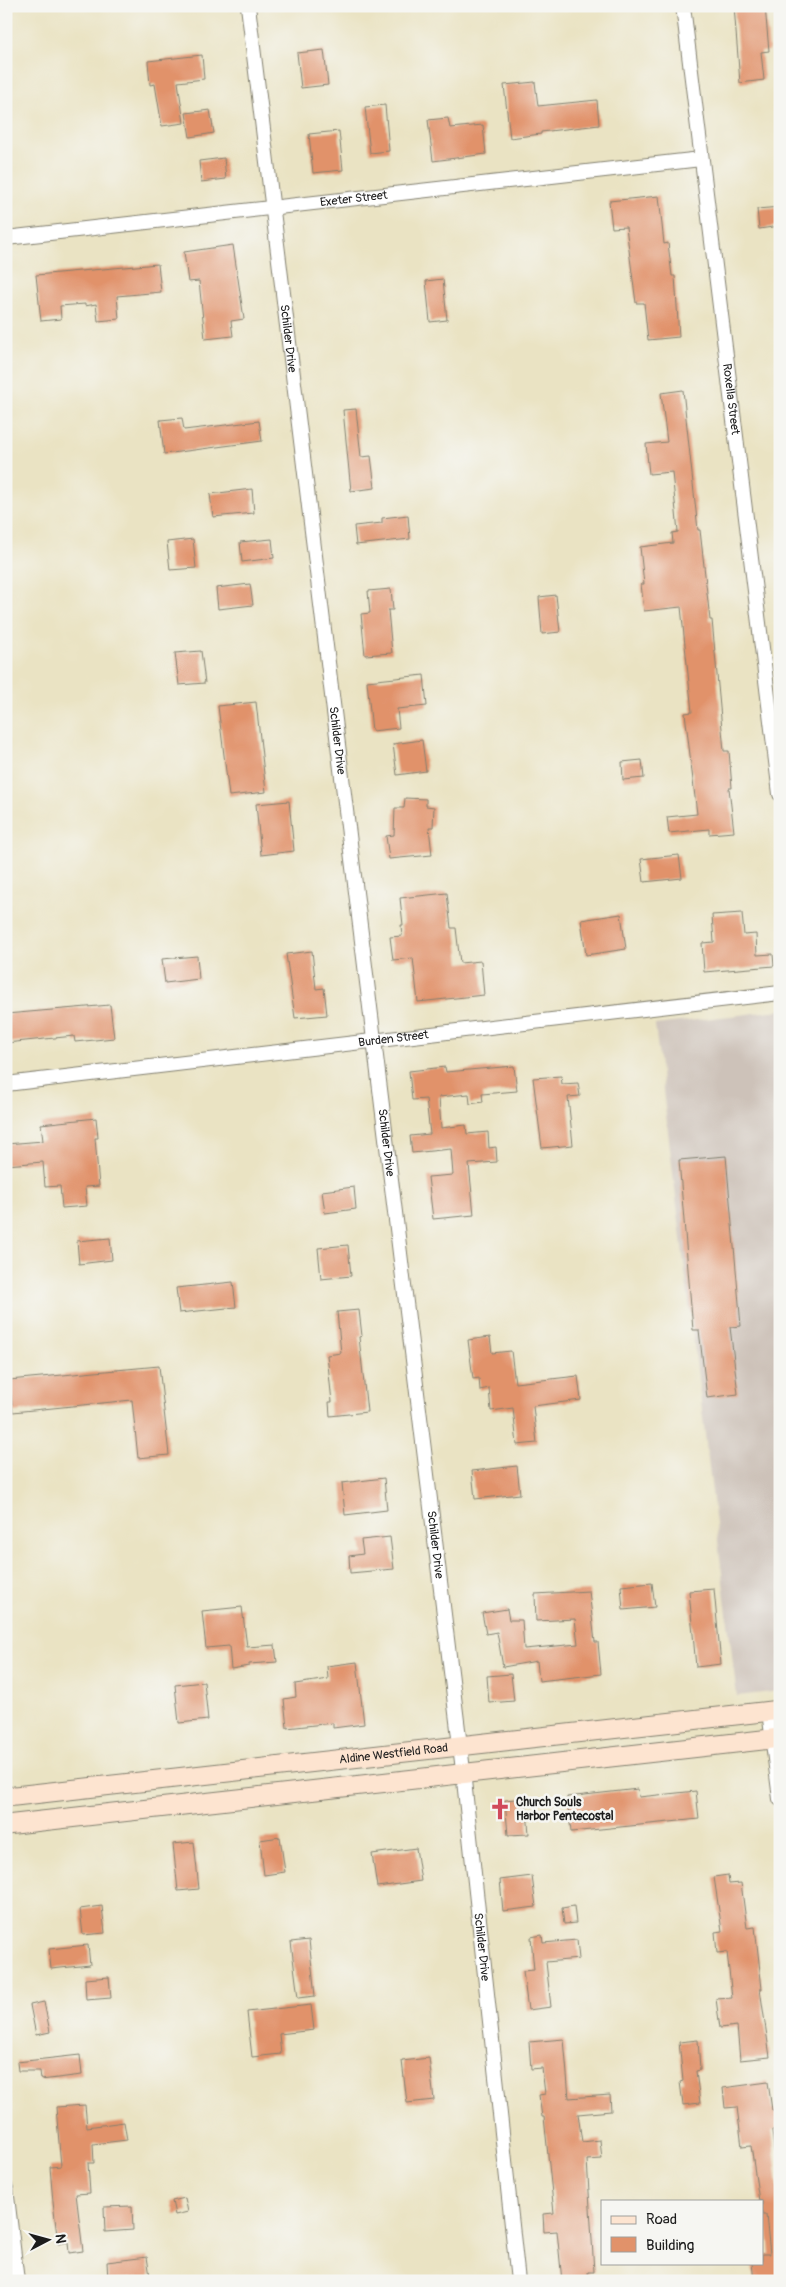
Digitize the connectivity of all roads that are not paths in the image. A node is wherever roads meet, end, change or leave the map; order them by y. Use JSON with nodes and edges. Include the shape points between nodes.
{"nodes":[{"id":1,"x":248,"y":6,"type":"edge"},
{"id":2,"x":683,"y":6,"type":"edge"},
{"id":3,"x":701,"y":159,"type":"junction"},
{"id":4,"x":273,"y":209,"type":"junction"},
{"id":5,"x":6,"y":238,"type":"edge"},
{"id":6,"x":780,"y":794,"type":"edge"},
{"id":7,"x":780,"y":993,"type":"edge"},
{"id":8,"x":375,"y":1042,"type":"junction"},
{"id":9,"x":6,"y":1084,"type":"edge"},
{"id":10,"x":775,"y":1710,"type":"edge"},
{"id":11,"x":776,"y":1738,"type":"edge"},
{"id":12,"x":459,"y":1746,"type":"junction"},
{"id":13,"x":462,"y":1773,"type":"junction"},
{"id":14,"x":213,"y":1774,"type":"junction"},
{"id":15,"x":6,"y":1797,"type":"edge"},
{"id":16,"x":780,"y":1799,"type":"edge"},
{"id":17,"x":216,"y":1801,"type":"junction"},
{"id":18,"x":6,"y":1825,"type":"edge"},
{"id":19,"x":6,"y":2188,"type":"edge"},
{"id":20,"x":17,"y":2281,"type":"edge"},
{"id":21,"x":518,"y":2281,"type":"edge"}],
"edges":[{"from":1,"to":4,"type":"street","name":"Schilder Drive"},
{"from":2,"to":3,"type":"street","name":"Roxella Street"},
{"from":3,"to":4,"type":"street","name":"Exeter Street"},
{"from":3,"to":6,"type":"street","name":"Roxella Street"},
{"from":4,"to":5,"type":"street","name":"Exeter Street"},
{"from":4,"to":8,"type":"street","name":"Schilder Drive"},
{"from":7,"to":8,"type":"street","name":"Burden Street"},
{"from":8,"to":9,"type":"street","name":"Burden Street"},
{"from":8,"to":12,"type":"street","name":"Schilder Drive"},
{"from":10,"to":11,"type":"street"},
{"from":10,"to":12,"type":"main road","name":"Aldine Westfield Road"},
{"from":11,"to":13,"type":"main road"},
{"from":11,"to":16,"type":"street"},
{"from":12,"to":13,"type":"street","name":"Schilder Drive"},
{"from":12,"to":14,"type":"main road","name":"Aldine Westfield Road"},
{"from":13,"to":17,"type":"main road"},
{"from":13,"to":21,"type":"street","name":"Schilder Drive"},
{"from":14,"to":15,"type":"main road","name":"Aldine Westfield Road"},
{"from":14,"to":17,"type":"main road"},
{"from":17,"to":18,"type":"main road"},
{"from":19,"to":20,"type":"street"}]}
